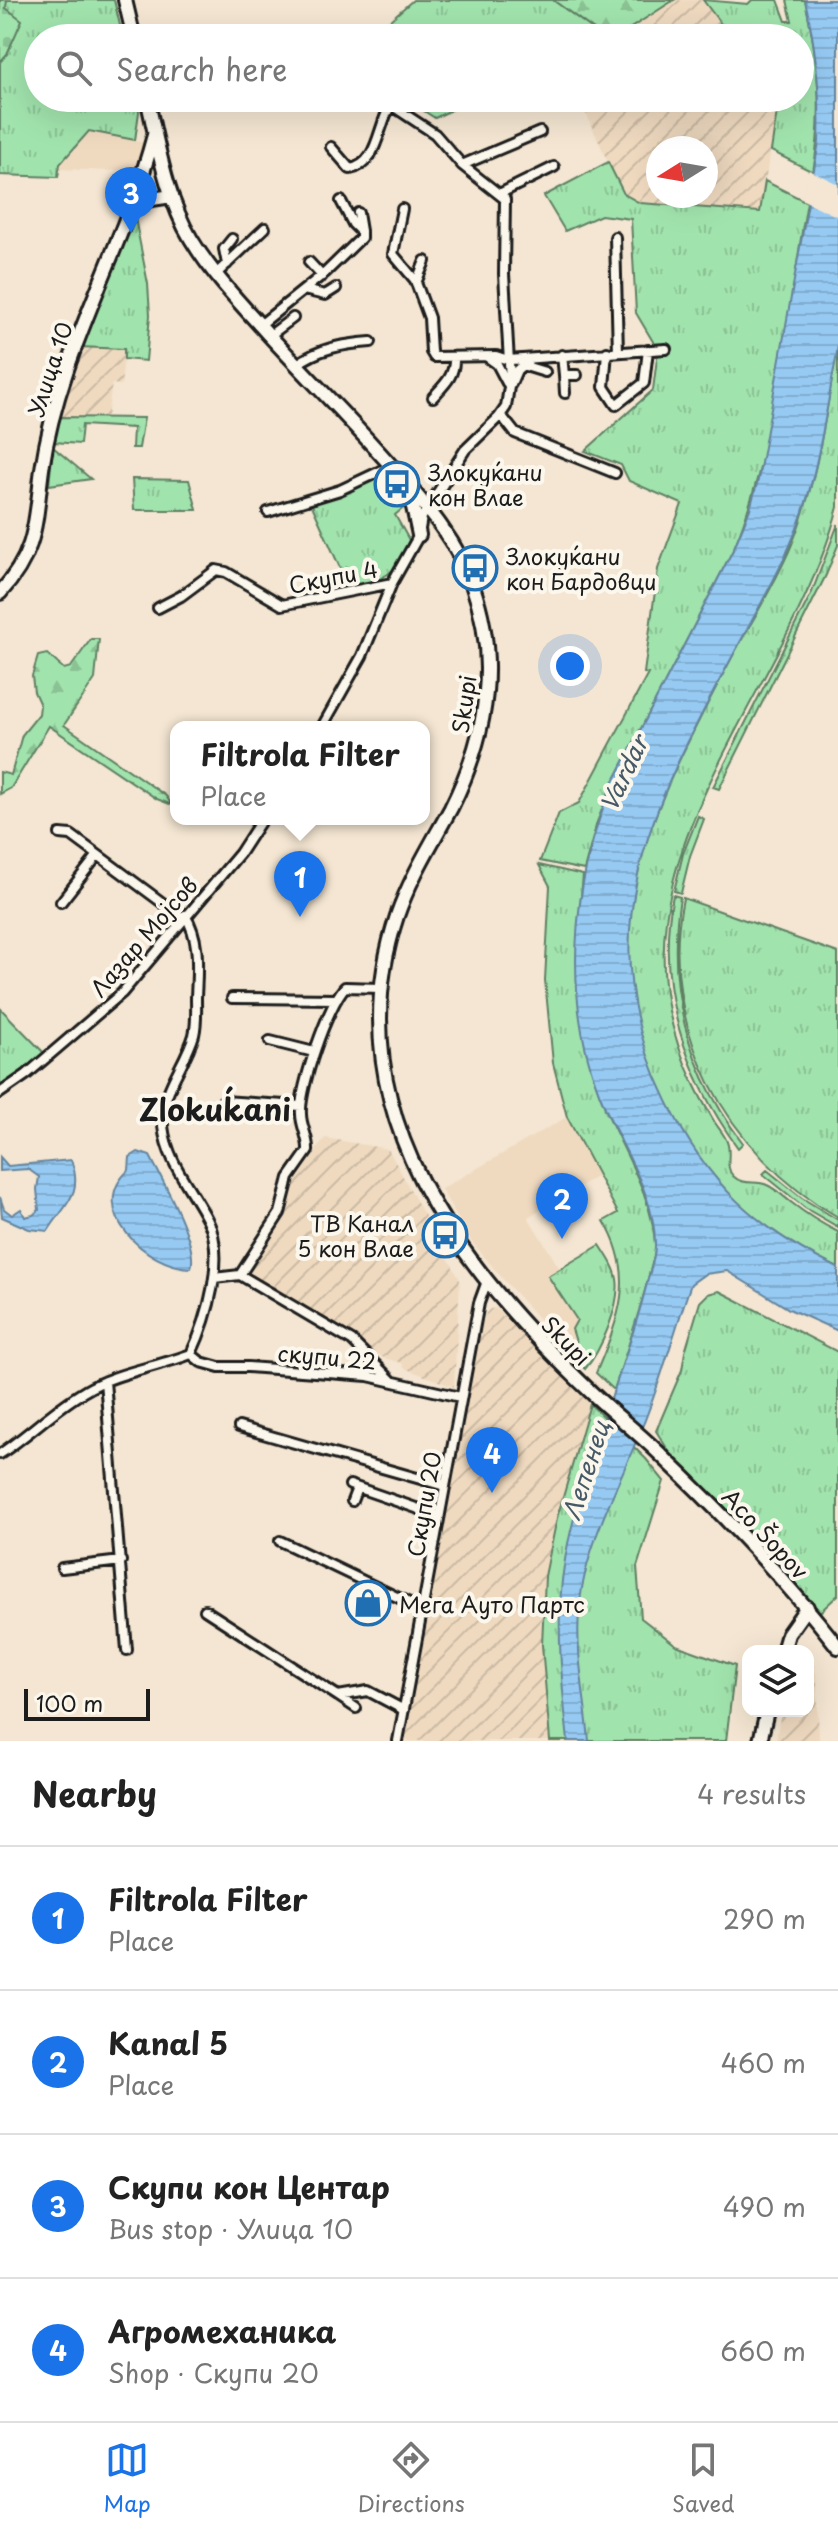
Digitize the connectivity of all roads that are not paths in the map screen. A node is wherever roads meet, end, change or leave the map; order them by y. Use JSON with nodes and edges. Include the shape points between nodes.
{"nodes":[{"id":1,"x":125,"y":0,"type":"edge"},
{"id":2,"x":131,"y":24,"type":"edge"},
{"id":3,"x":150,"y":112,"type":"edge"},
{"id":4,"x":385,"y":112,"type":"edge"},
{"id":5,"x":403,"y":112,"type":"edge"},
{"id":6,"x":155,"y":131,"type":"junction"},
{"id":7,"x":540,"y":132,"type":"dead end"},
{"id":8,"x":331,"y":147,"type":"dead end"},
{"id":9,"x":462,"y":165,"type":"junction"},
{"id":10,"x":554,"y":167,"type":"dead end"},
{"id":11,"x":499,"y":194,"type":"junction"},
{"id":12,"x":172,"y":196,"type":"junction"},
{"id":13,"x":341,"y":201,"type":"dead end"},
{"id":14,"x":132,"y":202,"type":"junction"},
{"id":15,"x":402,"y":209,"type":"dead end"},
{"id":16,"x":358,"y":213,"type":"dead end"},
{"id":17,"x":265,"y":228,"type":"dead end"},
{"id":18,"x":361,"y":232,"type":"junction"},
{"id":19,"x":615,"y":237,"type":"dead end"},
{"id":20,"x":232,"y":239,"type":"dead end"},
{"id":21,"x":425,"y":261,"type":"dead end"},
{"id":22,"x":309,"y":262,"type":"dead end"},
{"id":23,"x":227,"y":264,"type":"junction"},
{"id":24,"x":215,"y":275,"type":"junction"},
{"id":25,"x":322,"y":276,"type":"junction"},
{"id":26,"x":416,"y":283,"type":"junction"},
{"id":27,"x":336,"y":288,"type":"dead end"},
{"id":28,"x":304,"y":290,"type":"junction"},
{"id":29,"x":293,"y":318,"type":"dead end"},
{"id":30,"x":260,"y":325,"type":"junction"},
{"id":31,"x":269,"y":336,"type":"junction"},
{"id":32,"x":371,"y":342,"type":"dead end"},
{"id":33,"x":666,"y":349,"type":"dead end"},
{"id":34,"x":648,"y":350,"type":"junction"},
{"id":35,"x":607,"y":352,"type":"junction"},
{"id":36,"x":618,"y":352,"type":"junction"},
{"id":37,"x":562,"y":355,"type":"junction"},
{"id":38,"x":484,"y":357,"type":"junction"},
{"id":39,"x":454,"y":358,"type":"junction"},
{"id":40,"x":530,"y":359,"type":"junction"},
{"id":41,"x":508,"y":360,"type":"junction"},
{"id":42,"x":296,"y":365,"type":"junction"},
{"id":43,"x":522,"y":365,"type":"junction"},
{"id":44,"x":545,"y":372,"type":"dead end"},
{"id":45,"x":564,"y":375,"type":"junction"},
{"id":46,"x":577,"y":375,"type":"dead end"},
{"id":47,"x":509,"y":392,"type":"junction"},
{"id":48,"x":565,"y":393,"type":"dead end"},
{"id":49,"x":433,"y":397,"type":"dead end"},
{"id":50,"x":499,"y":417,"type":"junction"},
{"id":51,"x":393,"y":468,"type":"junction"},
{"id":52,"x":615,"y":473,"type":"dead end"},
{"id":53,"x":428,"y":509,"type":"junction"},
{"id":54,"x":268,"y":512,"type":"dead end"},
{"id":55,"x":437,"y":521,"type":"junction"},
{"id":56,"x":419,"y":535,"type":"junction"},
{"id":57,"x":392,"y":583,"type":"junction"},
{"id":58,"x":0,"y":593,"type":"edge"},
{"id":59,"x":158,"y":608,"type":"dead end"},
{"id":60,"x":325,"y":721,"type":"edge"},
{"id":61,"x":258,"y":825,"type":"edge"},
{"id":62,"x":60,"y":834,"type":"dead end"},
{"id":63,"x":98,"y":855,"type":"junction"},
{"id":64,"x":61,"y":902,"type":"dead end"},
{"id":65,"x":184,"y":916,"type":"junction"},
{"id":66,"x":380,"y":988,"type":"junction"},
{"id":67,"x":232,"y":998,"type":"dead end"},
{"id":68,"x":337,"y":999,"type":"junction"},
{"id":69,"x":270,"y":1041,"type":"dead end"},
{"id":70,"x":314,"y":1052,"type":"junction"},
{"id":71,"x":0,"y":1093,"type":"edge"},
{"id":72,"x":223,"y":1101,"type":"dead end"},
{"id":73,"x":301,"y":1106,"type":"junction"},
{"id":74,"x":240,"y":1275,"type":"junction"},
{"id":75,"x":214,"y":1278,"type":"junction"},
{"id":76,"x":487,"y":1281,"type":"junction"},
{"id":77,"x":191,"y":1354,"type":"junction"},
{"id":78,"x":105,"y":1381,"type":"junction"},
{"id":79,"x":391,"y":1381,"type":"junction"},
{"id":80,"x":460,"y":1397,"type":"junction"},
{"id":81,"x":239,"y":1427,"type":"dead end"},
{"id":82,"x":659,"y":1453,"type":"joint"},
{"id":83,"x":0,"y":1454,"type":"edge"},
{"id":84,"x":445,"y":1486,"type":"junction"},
{"id":85,"x":352,"y":1501,"type":"dead end"},
{"id":86,"x":439,"y":1516,"type":"junction"},
{"id":87,"x":280,"y":1541,"type":"dead end"},
{"id":88,"x":121,"y":1561,"type":"junction"},
{"id":89,"x":62,"y":1568,"type":"dead end"},
{"id":90,"x":807,"y":1607,"type":"junction"},
{"id":91,"x":422,"y":1609,"type":"junction"},
{"id":92,"x":205,"y":1610,"type":"dead end"},
{"id":93,"x":785,"y":1645,"type":"edge"},
{"id":94,"x":838,"y":1647,"type":"edge"},
{"id":95,"x":127,"y":1650,"type":"dead end"},
{"id":96,"x":338,"y":1696,"type":"junction"},
{"id":97,"x":356,"y":1708,"type":"dead end"},
{"id":98,"x":404,"y":1710,"type":"junction"},
{"id":99,"x":766,"y":1717,"type":"edge"},
{"id":100,"x":398,"y":1738,"type":"edge"},
{"id":101,"x":408,"y":1741,"type":"edge"},
{"id":102,"x":760,"y":1741,"type":"edge"}],
"edges":[{"from":1,"to":2,"type":"street"},
{"from":3,"to":6,"type":"street","name":"Skupi"},
{"from":4,"to":8,"type":"street","via":[[363,164],[350,169]]},
{"from":5,"to":9,"type":"street","via":[[435,134]]},
{"from":6,"to":12,"type":"street","name":"Skupi"},
{"from":6,"to":14,"type":"street","name":"Улица 10"},
{"from":7,"to":9,"type":"street"},
{"from":9,"to":11,"type":"street"},
{"from":10,"to":11,"type":"street"},
{"from":11,"to":41,"type":"street","via":[[506,206]]},
{"from":12,"to":14,"type":"street"},
{"from":12,"to":24,"type":"street","name":"Skupi","via":[[189,236]]},
{"from":13,"to":18,"type":"street","via":[[347,222]]},
{"from":14,"to":58,"type":"street","name":"Улица 10","via":[[62,378],[31,547]]},
{"from":15,"to":26,"type":"street","via":[[393,252]]},
{"from":16,"to":18,"type":"street"},
{"from":17,"to":23,"type":"street"},
{"from":18,"to":25,"type":"street","via":[[360,240]]},
{"from":19,"to":36,"type":"street"},
{"from":20,"to":23,"type":"street","via":[[224,249]]},
{"from":21,"to":26,"type":"street"},
{"from":22,"to":25,"type":"street"},
{"from":23,"to":24,"type":"street"},
{"from":24,"to":30,"type":"street","name":"Skupi"},
{"from":25,"to":28,"type":"street"},
{"from":26,"to":39,"type":"street","via":[[429,318],[431,353]]},
{"from":27,"to":28,"type":"street","via":[[325,295]]},
{"from":28,"to":30,"type":"street"},
{"from":29,"to":31,"type":"street"},
{"from":30,"to":31,"type":"street","name":"Skupi"},
{"from":31,"to":42,"type":"street","name":"Skupi"},
{"from":32,"to":42,"type":"street","via":[[341,344]]},
{"from":33,"to":34,"type":"street"},
{"from":34,"to":35,"type":"street","via":[[644,383],[616,405],[604,387]]},
{"from":34,"to":36,"type":"street"},
{"from":35,"to":36,"type":"street"},
{"from":35,"to":37,"type":"street"},
{"from":37,"to":40,"type":"street"},
{"from":37,"to":45,"type":"street"},
{"from":38,"to":39,"type":"street"},
{"from":38,"to":41,"type":"street"},
{"from":38,"to":47,"type":"street","via":[[500,367]]},
{"from":39,"to":49,"type":"street","via":[[449,379]]},
{"from":40,"to":41,"type":"street"},
{"from":40,"to":43,"type":"street"},
{"from":41,"to":47,"type":"street"},
{"from":42,"to":51,"type":"street","name":"Skupi"},
{"from":43,"to":44,"type":"street"},
{"from":43,"to":47,"type":"street"},
{"from":45,"to":46,"type":"street"},
{"from":45,"to":48,"type":"street"},
{"from":47,"to":50,"type":"street"},
{"from":50,"to":52,"type":"street","via":[[515,433]]},
{"from":50,"to":53,"type":"street","via":[[465,450]]},
{"from":51,"to":53,"type":"street","name":"Skupi"},
{"from":51,"to":54,"type":"street"},
{"from":51,"to":56,"type":"street","via":[[413,507]]},
{"from":53,"to":55,"type":"street","name":"Skupi"},
{"from":53,"to":56,"type":"street"},
{"from":55,"to":56,"type":"street"},
{"from":55,"to":66,"type":"street","name":"Skupi","via":[[463,562],[482,616],[488,661],[486,707],[463,782],[400,907]]},
{"from":56,"to":57,"type":"street"},
{"from":57,"to":59,"type":"street","name":"Cкупи 4","via":[[282,605],[216,570]]},
{"from":57,"to":60,"type":"street","via":[[362,656]]},
{"from":61,"to":65,"type":"street","name":"Лазар Мојсов"},
{"from":62,"to":63,"type":"street","via":[[71,835]]},
{"from":63,"to":64,"type":"street"},
{"from":63,"to":65,"type":"street"},
{"from":65,"to":71,"type":"street","name":"Лазар Мојсов","via":[[112,1002]]},
{"from":65,"to":75,"type":"street","via":[[193,927],[198,954],[195,1033],[167,1093],[163,1127],[179,1175],[212,1231]]},
{"from":66,"to":68,"type":"street","via":[[345,987]]},
{"from":66,"to":76,"type":"street","name":"Skupi","via":[[380,1050],[400,1132],[435,1204]]},
{"from":67,"to":68,"type":"street"},
{"from":68,"to":70,"type":"street"},
{"from":69,"to":70,"type":"street"},
{"from":70,"to":73,"type":"street"},
{"from":72,"to":73,"type":"street"},
{"from":73,"to":74,"type":"street","via":[[308,1151],[289,1178],[280,1213]]},
{"from":74,"to":75,"type":"street"},
{"from":74,"to":79,"type":"street","via":[[352,1341]]},
{"from":75,"to":77,"type":"street","via":[[204,1326]]},
{"from":76,"to":80,"type":"street","name":"Скупи 20"},
{"from":76,"to":82,"type":"street","name":"Skupi","via":[[535,1336]]},
{"from":77,"to":78,"type":"street"},
{"from":77,"to":79,"type":"street","name":"скупи 22","via":[[219,1367],[331,1372]]},
{"from":78,"to":83,"type":"street","via":[[59,1408]]},
{"from":78,"to":88,"type":"street"},
{"from":79,"to":80,"type":"street","name":"скупи 22"},
{"from":80,"to":84,"type":"street","name":"Скупи 20"},
{"from":81,"to":84,"type":"street"},
{"from":82,"to":90,"type":"street","name":"Aco Šopov"},
{"from":84,"to":86,"type":"street","name":"Скупи 20"},
{"from":85,"to":86,"type":"street","via":[[353,1486]]},
{"from":86,"to":91,"type":"street","name":"Скупи 20"},
{"from":87,"to":91,"type":"street"},
{"from":88,"to":89,"type":"street"},
{"from":88,"to":95,"type":"street"},
{"from":90,"to":93,"type":"street"},
{"from":90,"to":94,"type":"street","name":"Aco Šopov"},
{"from":91,"to":98,"type":"street","name":"Скупи 20"},
{"from":92,"to":96,"type":"street"},
{"from":96,"to":97,"type":"street"},
{"from":96,"to":98,"type":"street","via":[[368,1691]]},
{"from":98,"to":100,"type":"street","name":"Скупи 20"},
{"from":99,"to":102,"type":"street"},
{"from":100,"to":101,"type":"street","name":"Скупи 20"}]}
